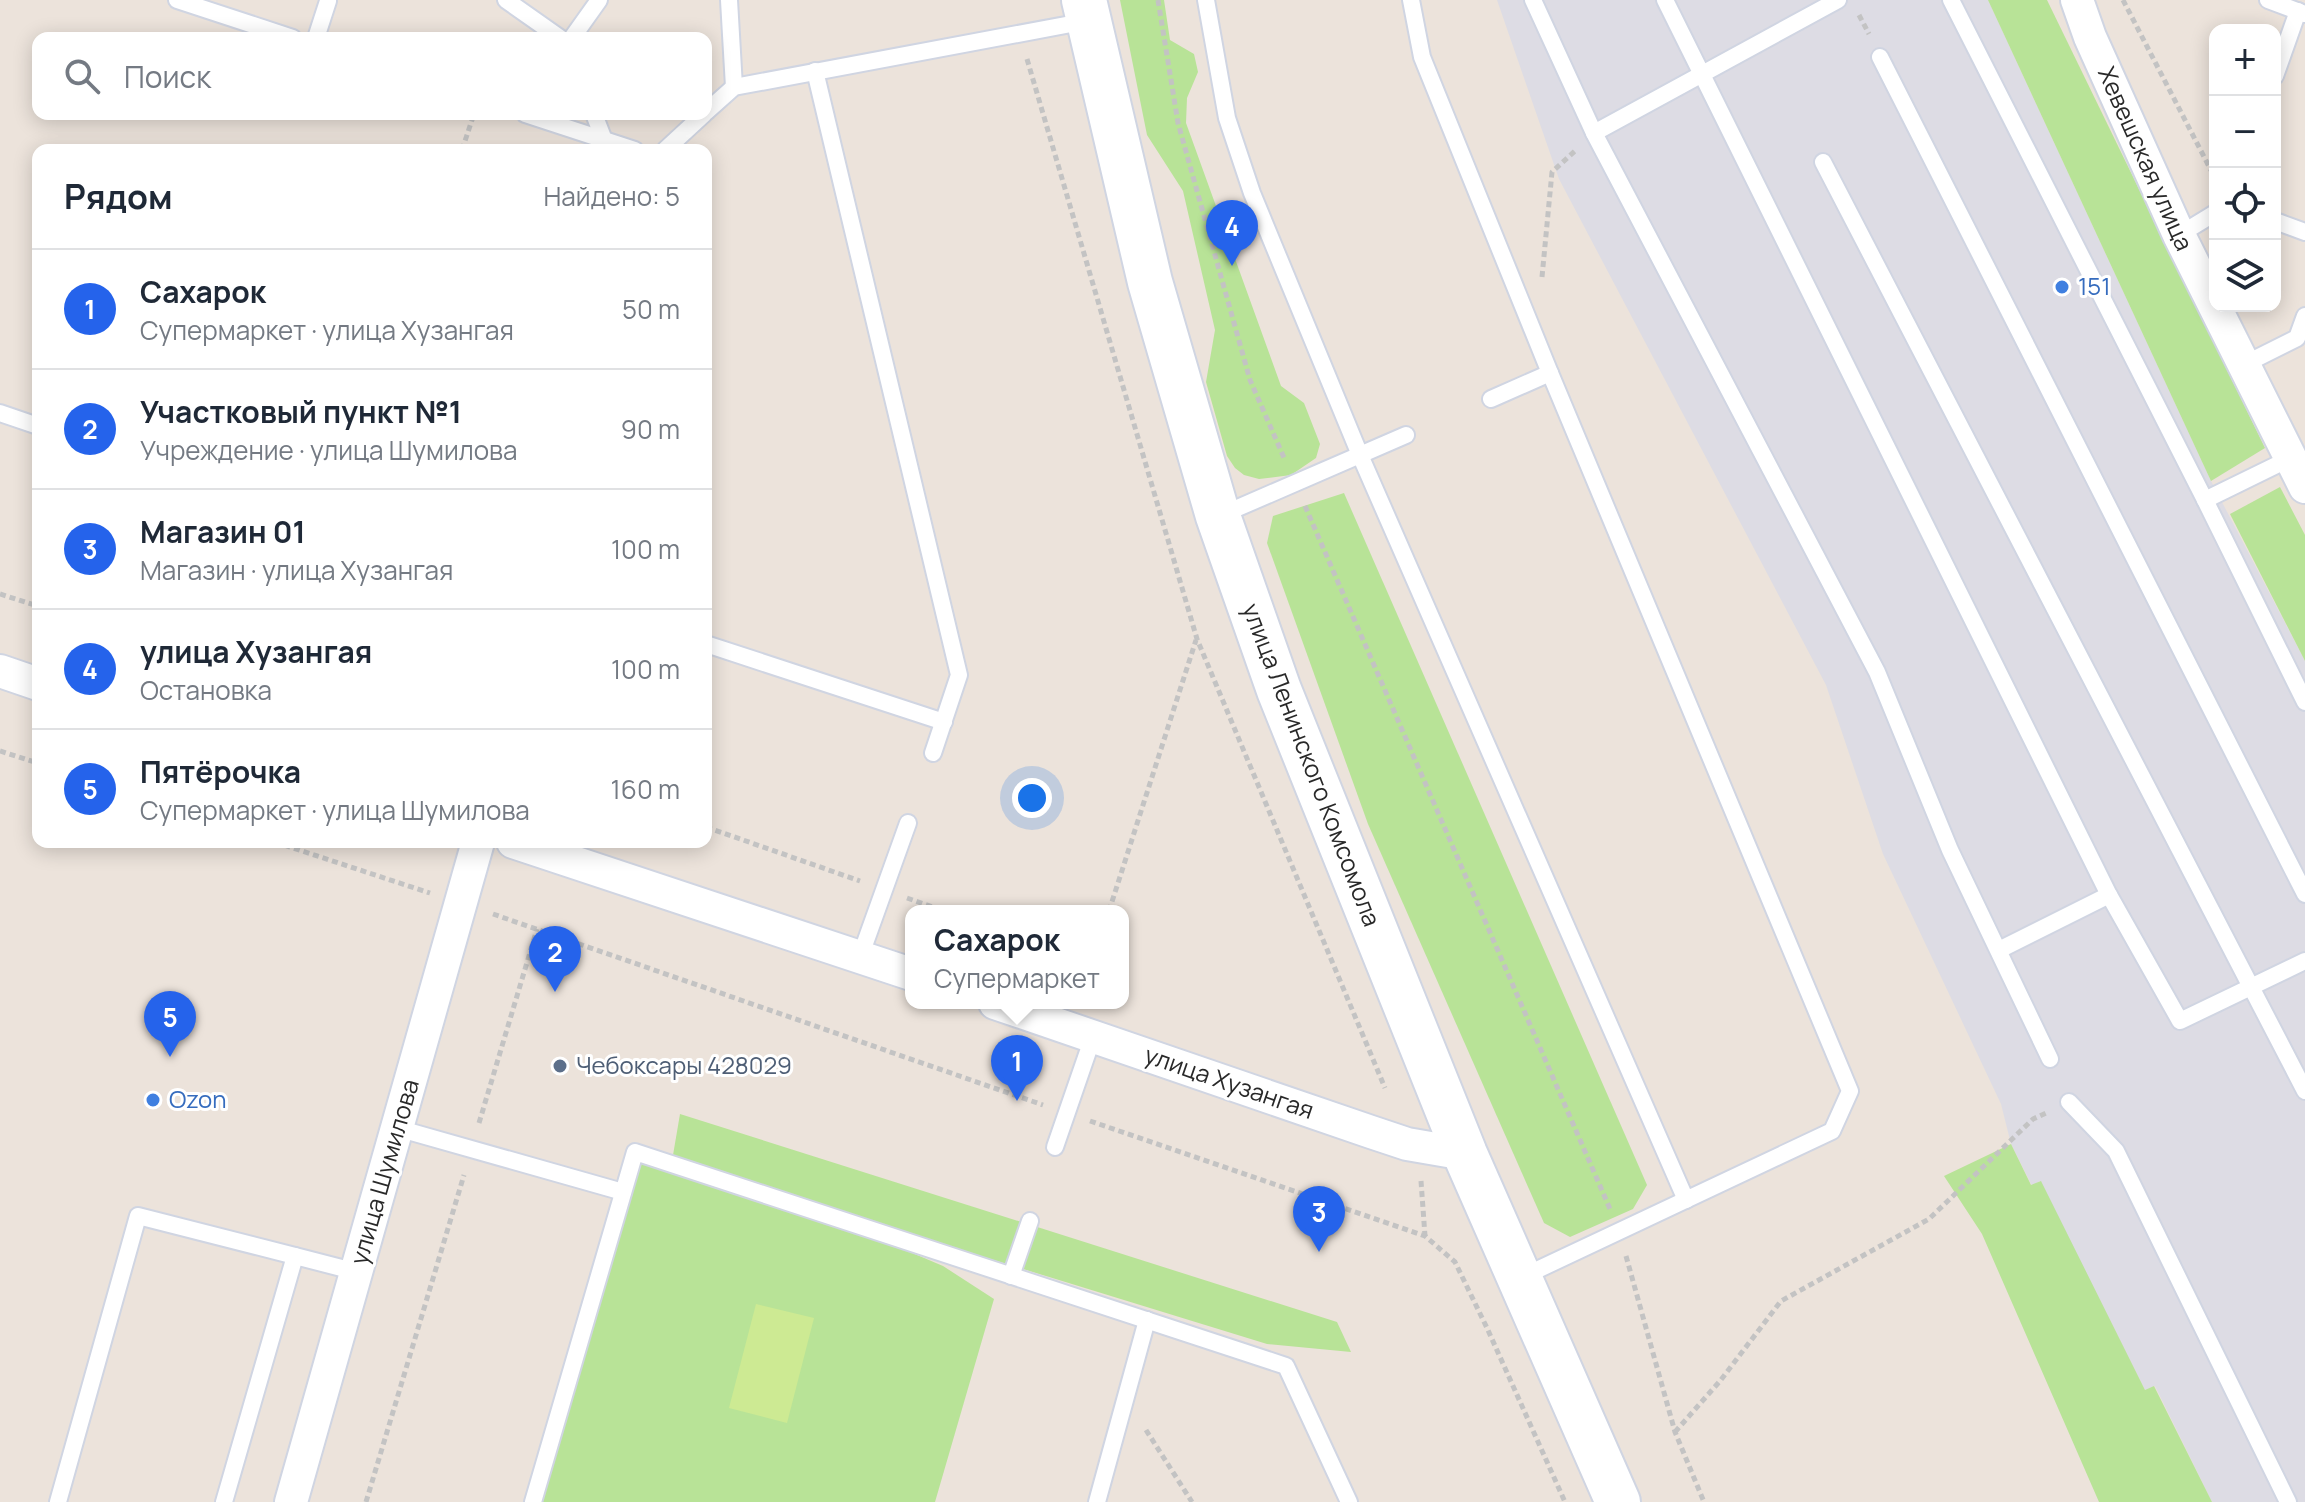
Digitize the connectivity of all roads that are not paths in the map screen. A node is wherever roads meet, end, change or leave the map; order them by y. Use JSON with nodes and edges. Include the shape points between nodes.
{"nodes":[{"id":1,"x":177,"y":0,"type":"edge"},
{"id":2,"x":328,"y":0,"type":"edge"},
{"id":3,"x":506,"y":0,"type":"edge"},
{"id":4,"x":599,"y":0,"type":"edge"},
{"id":5,"x":729,"y":0,"type":"edge"},
{"id":6,"x":1206,"y":0,"type":"edge"},
{"id":7,"x":1411,"y":0,"type":"edge"},
{"id":8,"x":1533,"y":0,"type":"edge"},
{"id":9,"x":1665,"y":0,"type":"edge"},
{"id":10,"x":1838,"y":0,"type":"edge"},
{"id":11,"x":1951,"y":0,"type":"edge"},
{"id":12,"x":2077,"y":0,"type":"edge"},
{"id":13,"x":2268,"y":0,"type":"edge"},
{"id":14,"x":1817,"y":5,"type":"edge"},
{"id":15,"x":1086,"y":10,"type":"edge"},
{"id":16,"x":2302,"y":13,"type":"edge"},
{"id":17,"x":275,"y":32,"type":"edge"},
{"id":18,"x":318,"y":32,"type":"edge"},
{"id":19,"x":551,"y":32,"type":"edge"},
{"id":20,"x":576,"y":32,"type":"edge"},
{"id":21,"x":1880,"y":57,"type":"road end"},
{"id":22,"x":2281,"y":62,"type":"edge"},
{"id":23,"x":815,"y":71,"type":"junction"},
{"id":24,"x":1702,"y":75,"type":"junction"},
{"id":25,"x":734,"y":87,"type":"junction"},
{"id":26,"x":712,"y":107,"type":"edge"},
{"id":27,"x":543,"y":120,"type":"edge"},
{"id":28,"x":596,"y":120,"type":"edge"},
{"id":29,"x":697,"y":120,"type":"edge"},
{"id":30,"x":1594,"y":133,"type":"junction"},
{"id":31,"x":604,"y":140,"type":"junction"},
{"id":32,"x":616,"y":144,"type":"edge"},
{"id":33,"x":671,"y":144,"type":"edge"},
{"id":34,"x":1823,"y":162,"type":"dead end"},
{"id":35,"x":2209,"y":217,"type":"edge"},
{"id":36,"x":2281,"y":223,"type":"edge"},
{"id":37,"x":2305,"y":232,"type":"edge"},
{"id":38,"x":2179,"y":235,"type":"junction"},
{"id":39,"x":2305,"y":316,"type":"edge"},
{"id":40,"x":2301,"y":340,"type":"edge"},
{"id":41,"x":2243,"y":365,"type":"junction"},
{"id":42,"x":1550,"y":373,"type":"junction"},
{"id":43,"x":1491,"y":399,"type":"dead end"},
{"id":44,"x":0,"y":413,"type":"edge"},
{"id":45,"x":32,"y":424,"type":"edge"},
{"id":46,"x":1406,"y":435,"type":"dead end"},
{"id":47,"x":1360,"y":455,"type":"junction"},
{"id":48,"x":2291,"y":458,"type":"junction"},
{"id":49,"x":2305,"y":487,"type":"edge"},
{"id":50,"x":2205,"y":500,"type":"junction"},
{"id":51,"x":1218,"y":516,"type":"junction"},
{"id":52,"x":712,"y":646,"type":"edge"},
{"id":53,"x":0,"y":671,"type":"edge"},
{"id":54,"x":32,"y":682,"type":"edge"},
{"id":55,"x":2305,"y":702,"type":"edge"},
{"id":56,"x":944,"y":722,"type":"junction"},
{"id":57,"x":933,"y":753,"type":"dead end"},
{"id":58,"x":908,"y":823,"type":"dead end"},
{"id":59,"x":476,"y":848,"type":"edge"},
{"id":60,"x":531,"y":848,"type":"edge"},
{"id":61,"x":2305,"y":894,"type":"edge"},
{"id":62,"x":2109,"y":895,"type":"junction"},
{"id":63,"x":1999,"y":950,"type":"junction"},
{"id":64,"x":860,"y":957,"type":"junction"},
{"id":65,"x":2305,"y":961,"type":"edge"},
{"id":66,"x":905,"y":972,"type":"edge"},
{"id":67,"x":2251,"y":987,"type":"junction"},
{"id":68,"x":1012,"y":1009,"type":"edge"},
{"id":69,"x":1093,"y":1037,"type":"junction"},
{"id":70,"x":2050,"y":1059,"type":"dead end"},
{"id":71,"x":2305,"y":1091,"type":"edge"},
{"id":72,"x":2069,"y":1102,"type":"road end"},
{"id":73,"x":397,"y":1128,"type":"junction"},
{"id":74,"x":1055,"y":1147,"type":"dead end"},
{"id":75,"x":1465,"y":1154,"type":"junction"},
{"id":76,"x":623,"y":1192,"type":"junction"},
{"id":77,"x":1686,"y":1200,"type":"junction"},
{"id":78,"x":1030,"y":1221,"type":"dead end"},
{"id":79,"x":295,"y":1256,"type":"junction"},
{"id":80,"x":357,"y":1272,"type":"junction"},
{"id":81,"x":1011,"y":1276,"type":"junction"},
{"id":82,"x":1520,"y":1278,"type":"junction"},
{"id":83,"x":1147,"y":1320,"type":"junction"},
{"id":84,"x":58,"y":1502,"type":"edge"},
{"id":85,"x":224,"y":1502,"type":"edge"},
{"id":86,"x":291,"y":1502,"type":"edge"},
{"id":87,"x":533,"y":1502,"type":"edge"},
{"id":88,"x":1097,"y":1502,"type":"edge"},
{"id":89,"x":1349,"y":1502,"type":"edge"},
{"id":90,"x":1618,"y":1502,"type":"edge"},
{"id":91,"x":2288,"y":1502,"type":"edge"}],
"edges":[{"from":1,"to":17,"type":"lane"},
{"from":2,"to":18,"type":"lane"},
{"from":3,"to":19,"type":"lane"},
{"from":4,"to":20,"type":"lane"},
{"from":5,"to":25,"type":"lane"},
{"from":6,"to":47,"type":"lane","via":[[1227,118],[1252,193]]},
{"from":7,"to":42,"type":"lane","via":[[1422,57]]},
{"from":8,"to":30,"type":"lane"},
{"from":9,"to":24,"type":"lane"},
{"from":10,"to":14,"type":"lane"},
{"from":11,"to":50,"type":"lane"},
{"from":12,"to":38,"type":"street","name":"Хевешская улица"},
{"from":13,"to":16,"type":"lane"},
{"from":14,"to":24,"type":"lane"},
{"from":15,"to":23,"type":"lane","via":[[1019,33]]},
{"from":15,"to":51,"type":"main road","name":"улица Ленинского Комсомола","via":[[1150,282]]},
{"from":16,"to":22,"type":"lane"},
{"from":21,"to":61,"type":"lane"},
{"from":23,"to":25,"type":"lane"},
{"from":23,"to":56,"type":"lane","via":[[959,675]]},
{"from":24,"to":30,"type":"lane"},
{"from":24,"to":62,"type":"lane"},
{"from":25,"to":26,"type":"lane"},
{"from":27,"to":31,"type":"lane"},
{"from":28,"to":31,"type":"lane"},
{"from":29,"to":33,"type":"lane"},
{"from":30,"to":63,"type":"lane","via":[[1877,672],[1950,850]]},
{"from":31,"to":32,"type":"lane"},
{"from":34,"to":67,"type":"lane"},
{"from":35,"to":38,"type":"lane"},
{"from":36,"to":37,"type":"lane"},
{"from":38,"to":41,"type":"street","name":"Хевешская улица"},
{"from":39,"to":40,"type":"lane"},
{"from":40,"to":41,"type":"lane"},
{"from":41,"to":48,"type":"street","name":"Хевешская улица"},
{"from":42,"to":43,"type":"lane"},
{"from":42,"to":77,"type":"lane","via":[[1850,1091],[1832,1131]]},
{"from":44,"to":45,"type":"lane"},
{"from":46,"to":47,"type":"lane"},
{"from":47,"to":51,"type":"lane"},
{"from":47,"to":77,"type":"lane"},
{"from":48,"to":49,"type":"street","name":"Хевешская улица"},
{"from":48,"to":50,"type":"lane"},
{"from":50,"to":55,"type":"lane"},
{"from":51,"to":75,"type":"main road","name":"улица Ленинского Комсомола","via":[[1279,690]]},
{"from":52,"to":56,"type":"lane"},
{"from":53,"to":54,"type":"street"},
{"from":56,"to":57,"type":"lane"},
{"from":58,"to":64,"type":"lane"},
{"from":59,"to":73,"type":"street","name":"улица Шумилова"},
{"from":60,"to":64,"type":"street"},
{"from":62,"to":63,"type":"lane"},
{"from":62,"to":67,"type":"lane","via":[[2180,1021]]},
{"from":63,"to":70,"type":"lane"},
{"from":64,"to":66,"type":"street"},
{"from":65,"to":67,"type":"lane"},
{"from":67,"to":71,"type":"lane"},
{"from":68,"to":69,"type":"street","name":"улица Хузангая"},
{"from":69,"to":74,"type":"lane"},
{"from":69,"to":75,"type":"street","name":"улица Хузангая","via":[[1407,1144]]},
{"from":72,"to":91,"type":"lane","via":[[2116,1151]]},
{"from":73,"to":76,"type":"lane"},
{"from":73,"to":80,"type":"street","name":"улица Шумилова"},
{"from":75,"to":82,"type":"main road","name":"улица Ленинского Комсомола"},
{"from":76,"to":81,"type":"lane","via":[[635,1152]]},
{"from":76,"to":87,"type":"lane"},
{"from":77,"to":82,"type":"lane"},
{"from":78,"to":81,"type":"lane"},
{"from":79,"to":80,"type":"lane"},
{"from":79,"to":84,"type":"lane","via":[[138,1216]]},
{"from":79,"to":85,"type":"lane"},
{"from":80,"to":86,"type":"street","name":"улица Шумилова"},
{"from":81,"to":83,"type":"lane"},
{"from":82,"to":90,"type":"main road","name":"улица Ленинского Комсомола"},
{"from":83,"to":88,"type":"lane"},
{"from":83,"to":89,"type":"lane","via":[[1286,1366]]}]}
